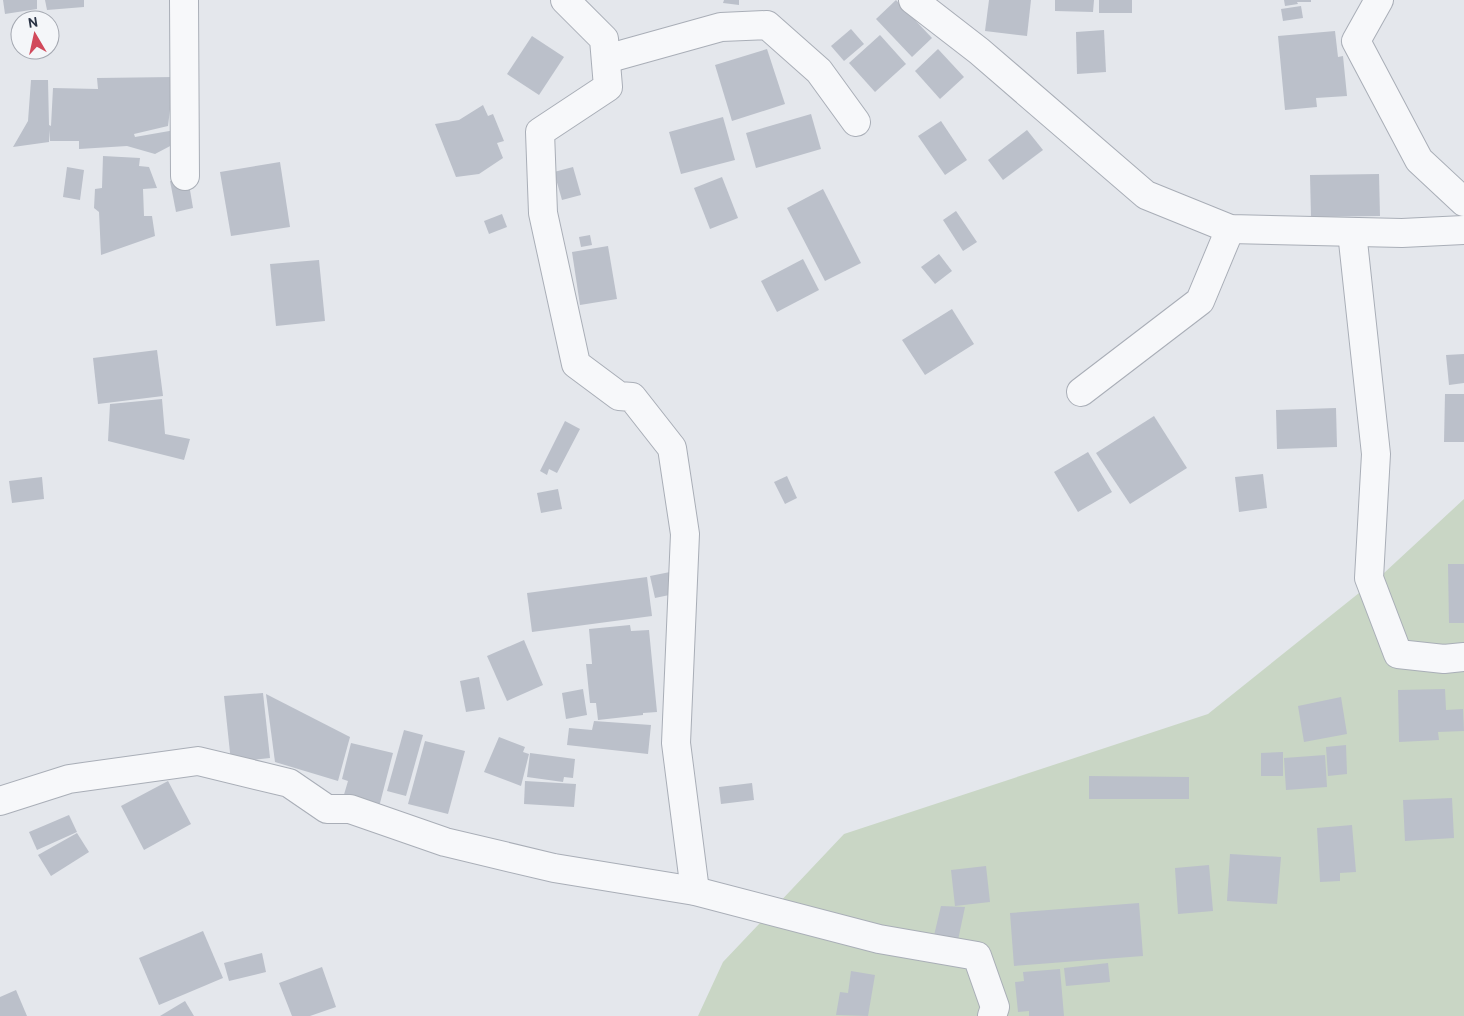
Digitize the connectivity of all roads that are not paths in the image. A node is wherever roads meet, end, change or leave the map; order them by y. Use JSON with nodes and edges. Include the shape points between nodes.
{"nodes":[{"id":1,"x":184,"y":0,"type":"edge"},
{"id":2,"x":565,"y":0,"type":"edge"},
{"id":3,"x":913,"y":0,"type":"edge"},
{"id":4,"x":1379,"y":0,"type":"edge"},
{"id":5,"x":606,"y":59,"type":"junction"},
{"id":6,"x":856,"y":122,"type":"dead end"},
{"id":7,"x":185,"y":176,"type":"dead end"},
{"id":8,"x":1464,"y":202,"type":"edge"},
{"id":9,"x":1230,"y":229,"type":"junction"},
{"id":10,"x":1464,"y":230,"type":"edge"},
{"id":11,"x":1352,"y":232,"type":"junction"},
{"id":12,"x":1081,"y":392,"type":"dead end"},
{"id":13,"x":1464,"y":656,"type":"edge"},
{"id":14,"x":0,"y":802,"type":"edge"},
{"id":15,"x":695,"y":891,"type":"junction"},
{"id":16,"x":992,"y":1016,"type":"edge"}],
"edges":[{"from":1,"to":7,"type":"street"},
{"from":2,"to":5,"type":"street","via":[[604,39]]},
{"from":3,"to":9,"type":"street","via":[[979,51],[1146,195]]},
{"from":4,"to":8,"type":"street","via":[[1356,41],[1418,160]]},
{"from":5,"to":6,"type":"street","via":[[721,27],[767,25],[819,71]]},
{"from":5,"to":15,"type":"street","via":[[608,87],[540,132],[543,213],[576,364],[618,396],[632,397],[672,448],[685,534],[676,743]]},
{"from":9,"to":11,"type":"street"},
{"from":9,"to":12,"type":"street","via":[[1200,301]]},
{"from":10,"to":11,"type":"street"},
{"from":11,"to":13,"type":"street","via":[[1376,454],[1369,578],[1398,654],[1444,659]]},
{"from":14,"to":15,"type":"street","via":[[69,780],[198,761],[289,783],[327,809],[350,809],[445,842],[554,868]]},
{"from":15,"to":16,"type":"street","via":[[879,939],[977,956],[995,1007]]}]}
